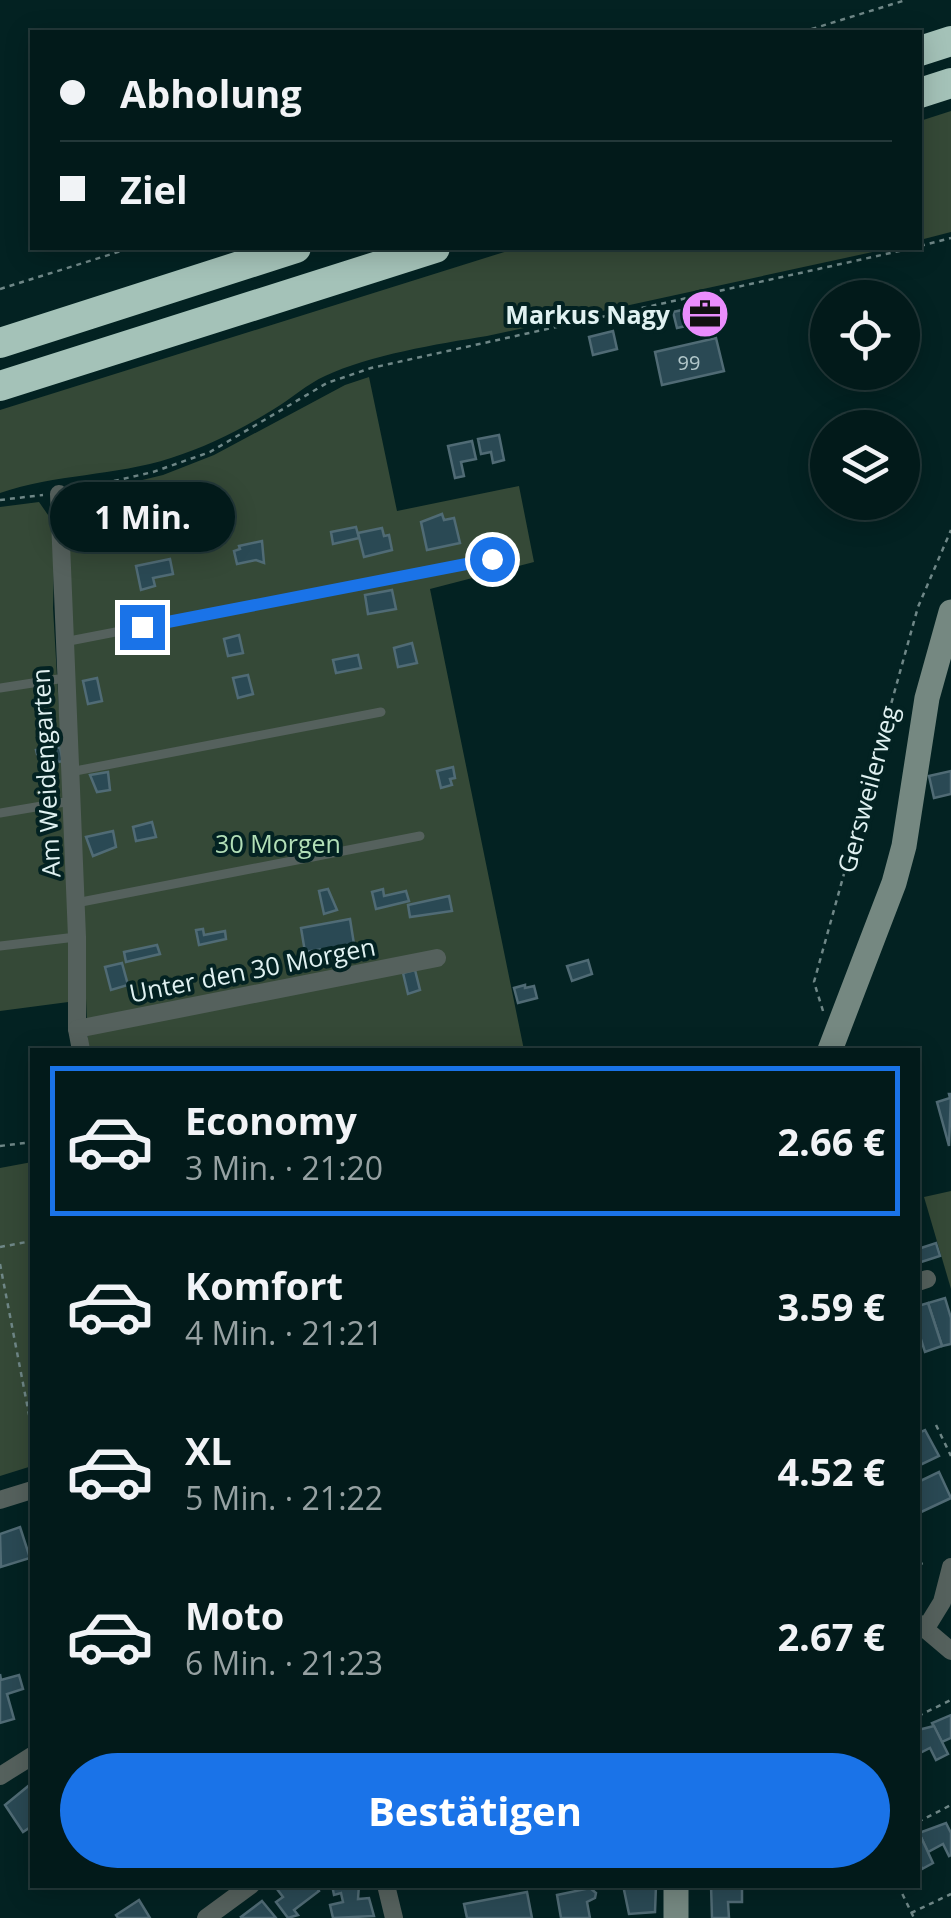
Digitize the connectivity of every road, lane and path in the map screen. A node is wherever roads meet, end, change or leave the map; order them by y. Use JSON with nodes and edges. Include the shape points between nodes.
{"nodes":[{"id":1,"x":906,"y":0,"type":"edge"},
{"id":2,"x":808,"y":30,"type":"edge"},
{"id":3,"x":951,"y":40,"type":"edge"},
{"id":4,"x":922,"y":49,"type":"edge"},
{"id":5,"x":951,"y":83,"type":"edge"},
{"id":6,"x":922,"y":92,"type":"edge"},
{"id":7,"x":951,"y":238,"type":"edge"},
{"id":8,"x":922,"y":245,"type":"edge"},
{"id":9,"x":125,"y":250,"type":"edge"},
{"id":10,"x":290,"y":250,"type":"edge"},
{"id":11,"x":429,"y":250,"type":"edge"},
{"id":12,"x":904,"y":250,"type":"edge"},
{"id":13,"x":0,"y":289,"type":"edge"},
{"id":14,"x":0,"y":343,"type":"edge"},
{"id":15,"x":0,"y":386,"type":"edge"},
{"id":16,"x":60,"y":494,"type":"junction"},
{"id":17,"x":0,"y":500,"type":"edge"},
{"id":18,"x":951,"y":530,"type":"edge"},
{"id":19,"x":492,"y":559,"type":"dead end"},
{"id":20,"x":951,"y":612,"type":"edge"},
{"id":21,"x":64,"y":642,"type":"junction"},
{"id":22,"x":65,"y":678,"type":"junction"},
{"id":23,"x":0,"y":688,"type":"edge"},
{"id":24,"x":381,"y":712,"type":"dead end"},
{"id":25,"x":70,"y":772,"type":"junction"},
{"id":26,"x":72,"y":800,"type":"junction"},
{"id":27,"x":0,"y":813,"type":"edge"},
{"id":28,"x":420,"y":836,"type":"dead end"},
{"id":29,"x":76,"y":904,"type":"junction"},
{"id":30,"x":77,"y":937,"type":"junction"},
{"id":31,"x":0,"y":946,"type":"edge"},
{"id":32,"x":437,"y":958,"type":"dead end"},
{"id":33,"x":77,"y":1029,"type":"junction"},
{"id":34,"x":832,"y":1044,"type":"edge"},
{"id":35,"x":81,"y":1048,"type":"edge"},
{"id":36,"x":30,"y":1142,"type":"edge"},
{"id":37,"x":0,"y":1146,"type":"edge"},
{"id":38,"x":30,"y":1242,"type":"edge"},
{"id":39,"x":0,"y":1247,"type":"edge"},
{"id":40,"x":0,"y":1264,"type":"edge"},
{"id":41,"x":30,"y":1420,"type":"edge"},
{"id":42,"x":936,"y":1425,"type":"dead end"},
{"id":43,"x":951,"y":1456,"type":"edge"},
{"id":44,"x":30,"y":1491,"type":"edge"},
{"id":45,"x":0,"y":1500,"type":"edge"},
{"id":46,"x":951,"y":1567,"type":"edge"},
{"id":47,"x":922,"y":1626,"type":"edge"},
{"id":48,"x":951,"y":1651,"type":"edge"},
{"id":49,"x":951,"y":1700,"type":"edge"},
{"id":50,"x":920,"y":1715,"type":"edge"},
{"id":51,"x":30,"y":1757,"type":"edge"},
{"id":52,"x":0,"y":1776,"type":"edge"},
{"id":53,"x":951,"y":1805,"type":"edge"},
{"id":54,"x":920,"y":1821,"type":"edge"},
{"id":55,"x":247,"y":1888,"type":"edge"},
{"id":56,"x":387,"y":1888,"type":"edge"},
{"id":57,"x":676,"y":1888,"type":"edge"},
{"id":58,"x":899,"y":1888,"type":"edge"},
{"id":59,"x":951,"y":1894,"type":"edge"},
{"id":60,"x":912,"y":1916,"type":"edge"},
{"id":61,"x":206,"y":1918,"type":"edge"},
{"id":62,"x":394,"y":1918,"type":"edge"},
{"id":63,"x":676,"y":1918,"type":"edge"}],
"edges":[{"from":1,"to":2,"type":"path"},
{"from":3,"to":4,"type":"highway"},
{"from":5,"to":6,"type":"highway"},
{"from":7,"to":8,"type":"path"},
{"from":9,"to":13,"type":"path"},
{"from":10,"to":14,"type":"highway"},
{"from":11,"to":15,"type":"highway"},
{"from":12,"to":16,"type":"path","via":[[371,368],[327,384],[210,452]]},
{"from":16,"to":17,"type":"path"},
{"from":16,"to":21,"type":"street","name":"Am Weidengarten"},
{"from":18,"to":34,"type":"path","name":"Gersweilerweg","via":[[918,607],[814,982]]},
{"from":19,"to":21,"type":"lane"},
{"from":20,"to":34,"type":"street","via":[[927,698],[894,883]]},
{"from":21,"to":22,"type":"street","name":"Am Weidengarten"},
{"from":22,"to":23,"type":"lane"},
{"from":22,"to":25,"type":"street","name":"Am Weidengarten"},
{"from":24,"to":25,"type":"lane"},
{"from":25,"to":26,"type":"street","name":"Am Weidengarten"},
{"from":26,"to":27,"type":"lane"},
{"from":26,"to":29,"type":"street","name":"Am Weidengarten"},
{"from":28,"to":29,"type":"lane"},
{"from":29,"to":30,"type":"street","name":"Am Weidengarten"},
{"from":30,"to":31,"type":"lane"},
{"from":30,"to":33,"type":"street","name":"Am Weidengarten"},
{"from":32,"to":33,"type":"street","name":"Unter den 30 Morgen"},
{"from":33,"to":35,"type":"street","name":"Am Weidengarten"},
{"from":36,"to":37,"type":"path"},
{"from":38,"to":39,"type":"path"},
{"from":40,"to":41,"type":"path"},
{"from":42,"to":43,"type":"path"},
{"from":44,"to":45,"type":"street"},
{"from":46,"to":47,"type":"street","via":[[942,1602]]},
{"from":47,"to":48,"type":"street"},
{"from":49,"to":50,"type":"path"},
{"from":51,"to":52,"type":"street"},
{"from":53,"to":54,"type":"path"},
{"from":55,"to":61,"type":"street"},
{"from":56,"to":62,"type":"street"},
{"from":57,"to":63,"type":"street"},
{"from":58,"to":60,"type":"path"},
{"from":59,"to":60,"type":"path"}]}
